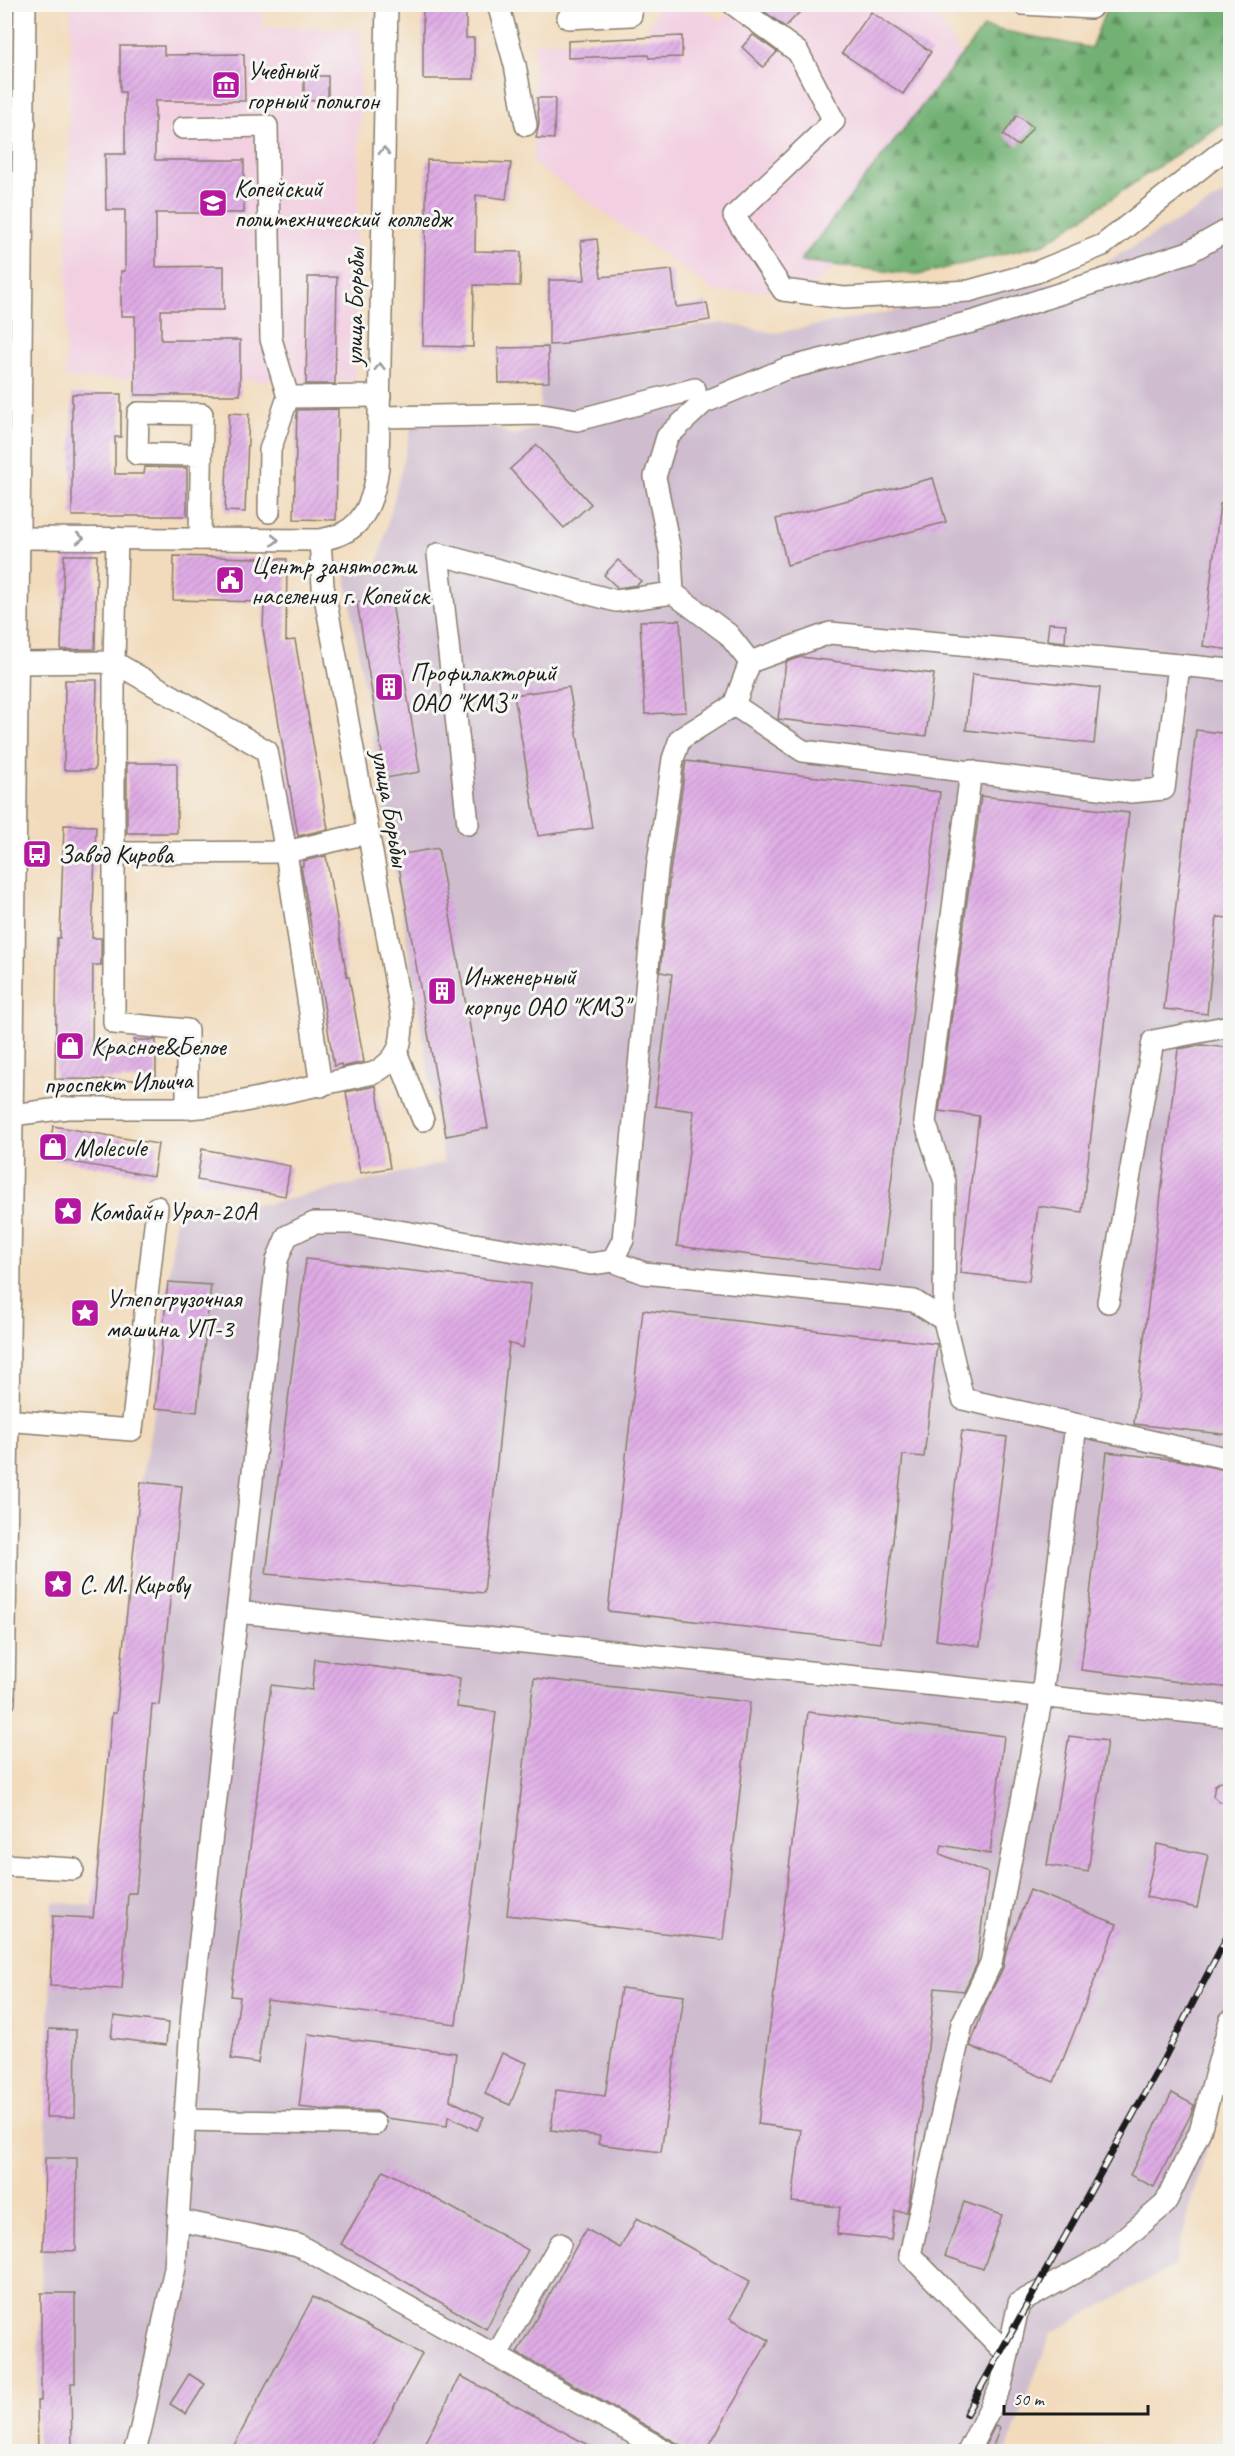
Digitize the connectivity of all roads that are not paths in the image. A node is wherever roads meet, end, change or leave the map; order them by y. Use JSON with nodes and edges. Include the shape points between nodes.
{"nodes":[{"id":1,"x":25,"y":4,"type":"edge"},
{"id":2,"x":387,"y":4,"type":"edge"},
{"id":3,"x":498,"y":4,"type":"edge"},
{"id":4,"x":631,"y":4,"type":"edge"},
{"id":5,"x":733,"y":4,"type":"edge"},
{"id":6,"x":1023,"y":4,"type":"edge"},
{"id":7,"x":1090,"y":8,"type":"dead end"},
{"id":8,"x":568,"y":18,"type":"dead end"},
{"id":9,"x":15,"y":124,"type":"edge"},
{"id":10,"x":526,"y":125,"type":"dead end"},
{"id":11,"x":183,"y":128,"type":"dead end"},
{"id":12,"x":1230,"y":145,"type":"edge"},
{"id":13,"x":1230,"y":229,"type":"edge"},
{"id":14,"x":15,"y":260,"type":"edge"},
{"id":15,"x":695,"y":389,"type":"dead end"},
{"id":16,"x":288,"y":397,"type":"junction"},
{"id":17,"x":380,"y":406,"type":"junction"},
{"id":18,"x":201,"y":455,"type":"dead end"},
{"id":19,"x":269,"y":512,"type":"dead end"},
{"id":20,"x":21,"y":538,"type":"junction"},
{"id":21,"x":117,"y":538,"type":"junction"},
{"id":22,"x":200,"y":539,"type":"junction"},
{"id":23,"x":320,"y":540,"type":"junction"},
{"id":24,"x":674,"y":593,"type":"junction"},
{"id":25,"x":114,"y":662,"type":"junction"},
{"id":26,"x":750,"y":662,"type":"junction"},
{"id":27,"x":18,"y":663,"type":"junction"},
{"id":28,"x":1179,"y":665,"type":"junction"},
{"id":29,"x":1230,"y":670,"type":"edge"},
{"id":30,"x":734,"y":705,"type":"junction"},
{"id":31,"x":971,"y":771,"type":"junction"},
{"id":32,"x":468,"y":824,"type":"dead end"},
{"id":33,"x":367,"y":832,"type":"junction"},
{"id":34,"x":286,"y":852,"type":"junction"},
{"id":35,"x":116,"y":854,"type":"junction"},
{"id":36,"x":10,"y":906,"type":"edge"},
{"id":37,"x":1230,"y":1026,"type":"edge"},
{"id":38,"x":396,"y":1054,"type":"junction"},
{"id":39,"x":321,"y":1086,"type":"junction"},
{"id":40,"x":187,"y":1108,"type":"junction"},
{"id":41,"x":8,"y":1116,"type":"edge"},
{"id":42,"x":423,"y":1120,"type":"dead end"},
{"id":43,"x":157,"y":1207,"type":"dead end"},
{"id":44,"x":612,"y":1261,"type":"junction"},
{"id":45,"x":1108,"y":1302,"type":"dead end"},
{"id":46,"x":944,"y":1320,"type":"junction"},
{"id":47,"x":6,"y":1421,"type":"edge"},
{"id":48,"x":1076,"y":1425,"type":"junction"},
{"id":49,"x":1230,"y":1459,"type":"edge"},
{"id":50,"x":5,"y":1558,"type":"edge"},
{"id":51,"x":237,"y":1612,"type":"junction"},
{"id":52,"x":1042,"y":1696,"type":"junction"},
{"id":53,"x":4,"y":1702,"type":"edge"},
{"id":54,"x":1230,"y":1716,"type":"edge"},
{"id":55,"x":4,"y":1865,"type":"edge"},
{"id":56,"x":73,"y":1869,"type":"dead end"},
{"id":57,"x":1230,"y":2021,"type":"edge"},
{"id":58,"x":185,"y":2120,"type":"junction"},
{"id":59,"x":375,"y":2124,"type":"dead end"},
{"id":60,"x":178,"y":2220,"type":"junction"},
{"id":61,"x":560,"y":2244,"type":"dead end"},
{"id":62,"x":1008,"y":2355,"type":"junction"},
{"id":63,"x":496,"y":2356,"type":"junction"},
{"id":64,"x":134,"y":2451,"type":"edge"},
{"id":65,"x":667,"y":2451,"type":"edge"},
{"id":66,"x":968,"y":2451,"type":"edge"}],
"edges":[{"from":1,"to":9,"type":"street"},
{"from":17,"to":2,"type":"street","name":"улица Борьбы","one_way":true},
{"from":3,"to":10,"type":"street"},
{"from":4,"to":8,"type":"street","via":[[631,15]]},
{"from":5,"to":12,"type":"street","via":[[798,52],[834,121],[734,216],[783,290],[844,298],[969,291],[1037,273],[1103,245]]},
{"from":6,"to":7,"type":"street"},
{"from":9,"to":14,"type":"street"},
{"from":11,"to":16,"type":"street","via":[[267,126],[271,339]]},
{"from":13,"to":24,"type":"street","via":[[1189,252],[975,321],[785,369],[703,403],[666,438],[655,477],[671,555]]},
{"from":14,"to":20,"type":"street"},
{"from":15,"to":17,"type":"street","via":[[577,420],[542,414]]},
{"from":16,"to":17,"type":"street"},
{"from":16,"to":19,"type":"street","via":[[270,450]]},
{"from":17,"to":23,"type":"street","name":"улица Борьбы","via":[[375,488],[359,520],[345,533]]},
{"from":18,"to":22,"type":"street"},
{"from":20,"to":21,"type":"street","name":"улица Борьбы","one_way":true},
{"from":20,"to":27,"type":"street"},
{"from":21,"to":22,"type":"street","name":"улица Борьбы"},
{"from":21,"to":25,"type":"street"},
{"from":22,"to":23,"type":"street","name":"улица Борьбы","one_way":true},
{"from":23,"to":33,"type":"street","name":"улица Борьбы","via":[[323,586]]},
{"from":24,"to":26,"type":"street","via":[[728,634]]},
{"from":24,"to":32,"type":"street","via":[[616,601],[438,554]]},
{"from":25,"to":27,"type":"street"},
{"from":25,"to":34,"type":"street","via":[[267,751]]},
{"from":25,"to":35,"type":"street"},
{"from":26,"to":28,"type":"street","via":[[831,633]]},
{"from":26,"to":30,"type":"street"},
{"from":27,"to":36,"type":"street"},
{"from":28,"to":29,"type":"street"},
{"from":28,"to":31,"type":"street","via":[[1164,789],[1131,792]]},
{"from":30,"to":31,"type":"street","via":[[802,751]]},
{"from":30,"to":44,"type":"street","via":[[680,739],[673,759],[657,870],[623,1240]]},
{"from":31,"to":46,"type":"street","via":[[925,1122],[945,1182]]},
{"from":33,"to":34,"type":"street"},
{"from":33,"to":38,"type":"street","name":"улица Борьбы","via":[[402,1016],[403,1036]]},
{"from":34,"to":35,"type":"street"},
{"from":34,"to":39,"type":"street"},
{"from":35,"to":40,"type":"street","via":[[114,1023],[186,1030]]},
{"from":36,"to":41,"type":"street"},
{"from":37,"to":45,"type":"street","via":[[1153,1041]]},
{"from":38,"to":39,"type":"street","name":"проспект Ильича","via":[[374,1074]]},
{"from":38,"to":42,"type":"street"},
{"from":39,"to":40,"type":"street","name":"проспект Ильича","via":[[226,1105]]},
{"from":40,"to":41,"type":"street","name":"проспект Ильича","via":[[67,1107]]},
{"from":41,"to":47,"type":"street"},
{"from":43,"to":47,"type":"street","via":[[132,1430]]},
{"from":44,"to":46,"type":"street","via":[[644,1273],[914,1301]]},
{"from":44,"to":51,"type":"street","via":[[591,1264],[352,1223],[314,1223],[286,1236],[277,1260]]},
{"from":46,"to":48,"type":"street","via":[[963,1400]]},
{"from":47,"to":50,"type":"street"},
{"from":48,"to":49,"type":"street"},
{"from":48,"to":52,"type":"street"},
{"from":50,"to":53,"type":"street"},
{"from":51,"to":52,"type":"street"},
{"from":51,"to":58,"type":"street","via":[[192,2010]]},
{"from":52,"to":54,"type":"street"},
{"from":52,"to":62,"type":"street","via":[[991,1963],[962,2024],[910,2255]]},
{"from":55,"to":56,"type":"street"},
{"from":57,"to":62,"type":"street","via":[[1200,2131],[1165,2204],[1103,2257],[1019,2303]]},
{"from":58,"to":59,"type":"street"},
{"from":58,"to":60,"type":"street"},
{"from":60,"to":63,"type":"street","via":[[298,2245]]},
{"from":60,"to":64,"type":"street","via":[[175,2268]]},
{"from":61,"to":63,"type":"street"},
{"from":62,"to":66,"type":"street","via":[[1001,2386]]},
{"from":63,"to":65,"type":"street"}]}
